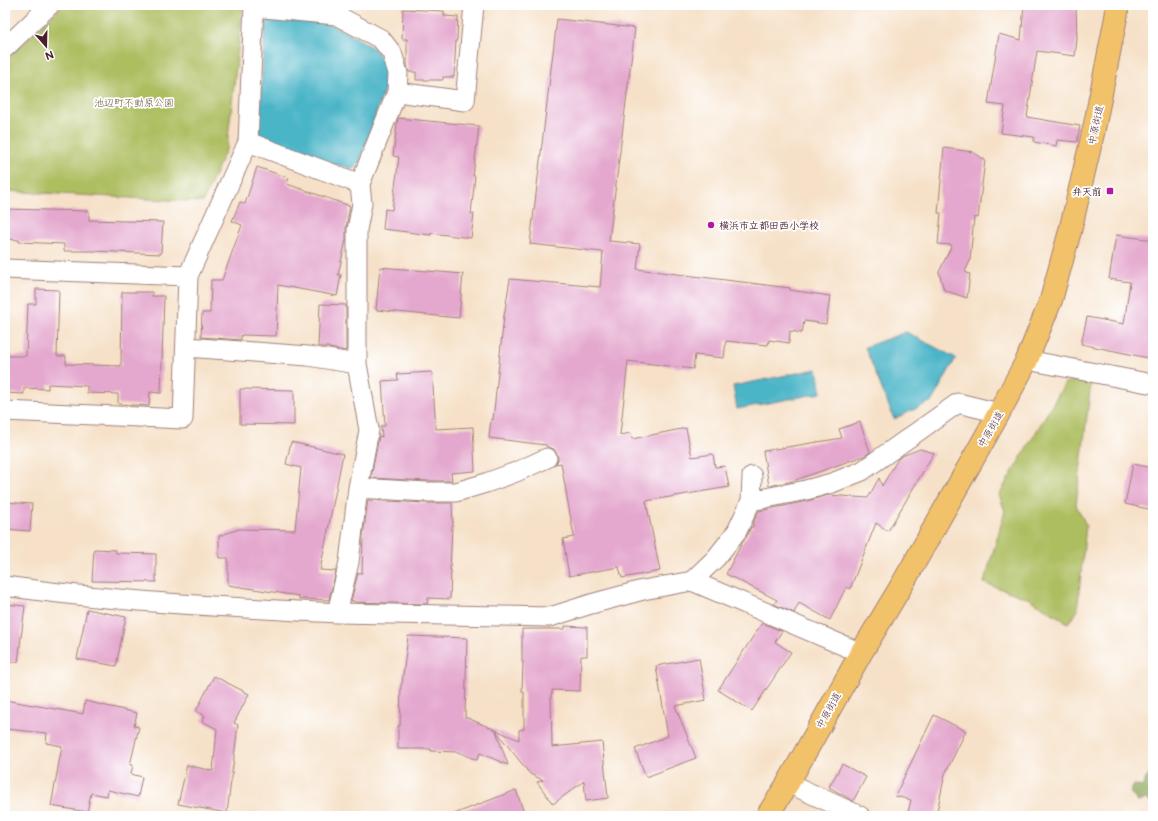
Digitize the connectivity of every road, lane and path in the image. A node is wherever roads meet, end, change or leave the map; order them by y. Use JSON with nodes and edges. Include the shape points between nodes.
{"nodes":[{"id":1,"x":50,"y":5,"type":"edge"},
{"id":2,"x":474,"y":5,"type":"edge"},
{"id":3,"x":1116,"y":5,"type":"edge"},
{"id":4,"x":254,"y":6,"type":"edge"},
{"id":5,"x":5,"y":48,"type":"edge"},
{"id":6,"x":397,"y":92,"type":"junction"},
{"id":7,"x":248,"y":142,"type":"junction"},
{"id":8,"x":360,"y":184,"type":"junction"},
{"id":9,"x":5,"y":269,"type":"edge"},
{"id":10,"x":188,"y":276,"type":"junction"},
{"id":11,"x":186,"y":347,"type":"junction"},
{"id":12,"x":1027,"y":360,"type":"junction"},
{"id":13,"x":357,"y":364,"type":"junction"},
{"id":14,"x":1153,"y":384,"type":"edge"},
{"id":15,"x":5,"y":411,"type":"edge"},
{"id":16,"x":999,"y":413,"type":"junction"},
{"id":17,"x":547,"y":458,"type":"dead end"},
{"id":18,"x":752,"y":476,"type":"dead end"},
{"id":19,"x":358,"y":488,"type":"junction"},
{"id":20,"x":751,"y":501,"type":"junction"},
{"id":21,"x":692,"y":581,"type":"junction"},
{"id":22,"x":5,"y":586,"type":"edge"},
{"id":23,"x":337,"y":613,"type":"junction"},
{"id":24,"x":861,"y":652,"type":"junction"},
{"id":25,"x":788,"y":783,"type":"junction"},
{"id":26,"x":767,"y":816,"type":"edge"},
{"id":27,"x":860,"y":816,"type":"edge"}],
"edges":[{"from":1,"to":5,"type":"street"},
{"from":2,"to":6,"type":"street","via":[[465,101]]},
{"from":3,"to":12,"type":"main road","name":"中原街道","via":[[1117,12],[1094,129],[1072,224],[1051,300]]},
{"from":4,"to":6,"type":"street","via":[[336,15],[380,39],[392,53],[398,73]]},
{"from":4,"to":7,"type":"street"},
{"from":6,"to":8,"type":"street"},
{"from":7,"to":8,"type":"street"},
{"from":7,"to":10,"type":"street"},
{"from":8,"to":13,"type":"street","via":[[362,204],[357,230]]},
{"from":9,"to":10,"type":"street"},
{"from":10,"to":11,"type":"street"},
{"from":11,"to":13,"type":"street","via":[[308,356]]},
{"from":11,"to":15,"type":"street","via":[[183,420]]},
{"from":12,"to":14,"type":"street"},
{"from":12,"to":16,"type":"main road","name":"中原街道"},
{"from":13,"to":19,"type":"street","via":[[369,430]]},
{"from":16,"to":20,"type":"street","via":[[958,403],[862,471],[832,483]]},
{"from":16,"to":24,"type":"main road","name":"中原街道"},
{"from":17,"to":19,"type":"street","via":[[516,472],[456,492]]},
{"from":18,"to":20,"type":"street"},
{"from":19,"to":23,"type":"street","via":[[349,562]]},
{"from":20,"to":21,"type":"street","via":[[737,531],[716,558]]},
{"from":21,"to":23,"type":"street","via":[[643,590],[550,617]]},
{"from":21,"to":24,"type":"street"},
{"from":22,"to":23,"type":"street","via":[[60,594]]},
{"from":24,"to":25,"type":"main road","name":"中原街道"},
{"from":25,"to":26,"type":"main road","name":"中原街道"},
{"from":25,"to":27,"type":"street"}]}
